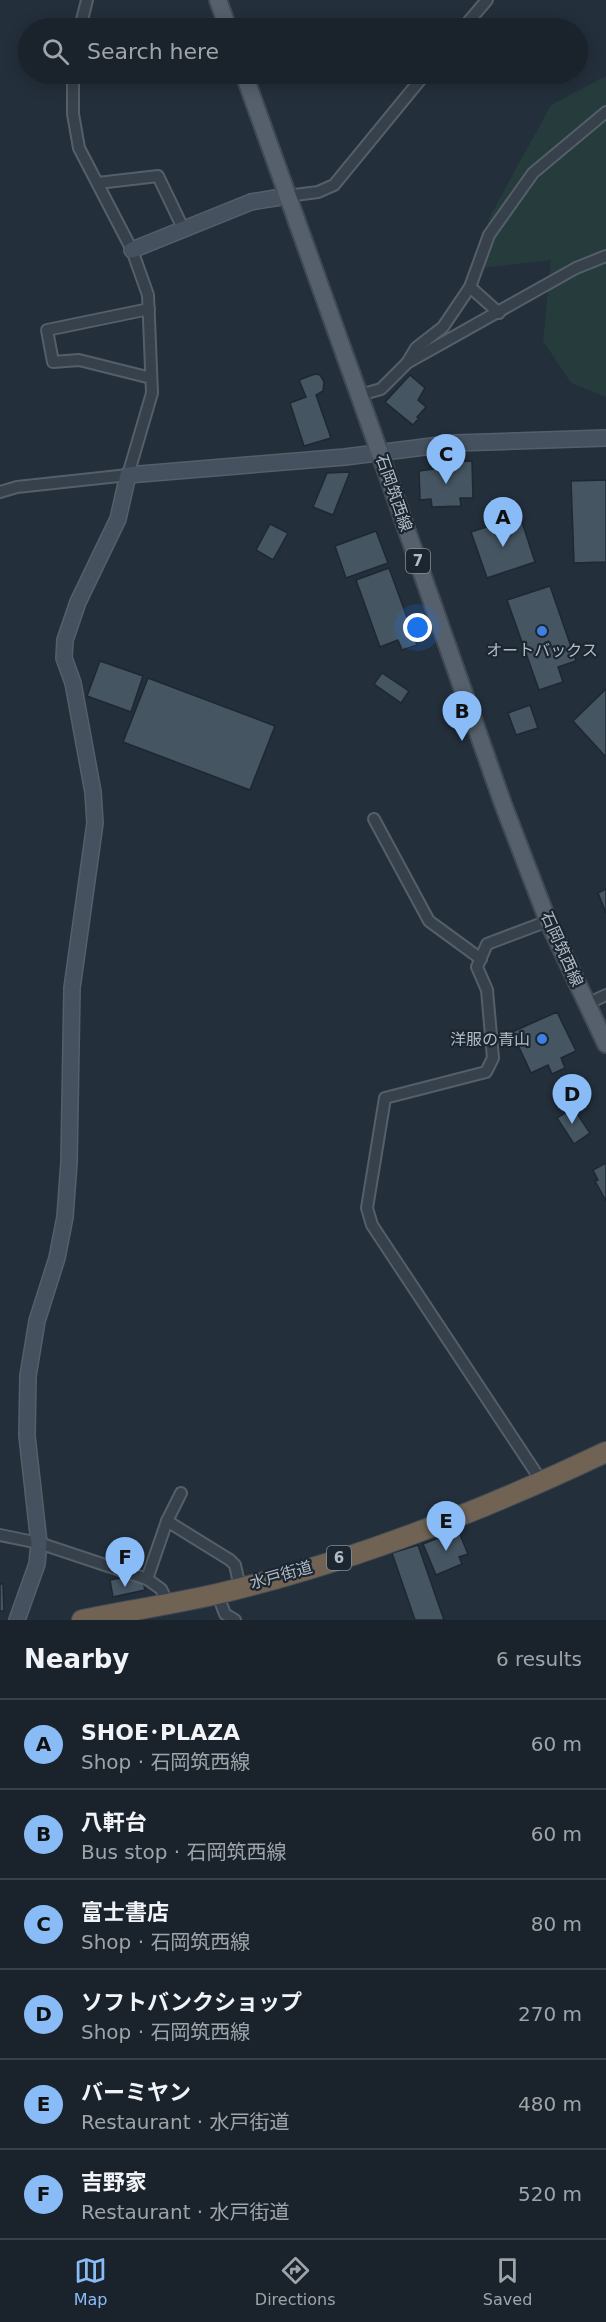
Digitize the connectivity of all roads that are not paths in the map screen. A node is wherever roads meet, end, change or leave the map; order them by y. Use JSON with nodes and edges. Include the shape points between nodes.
{"nodes":[{"id":1,"x":87,"y":0,"type":"edge"},
{"id":2,"x":218,"y":0,"type":"edge"},
{"id":3,"x":487,"y":0,"type":"edge"},
{"id":4,"x":82,"y":18,"type":"edge"},
{"id":5,"x":224,"y":18,"type":"edge"},
{"id":6,"x":472,"y":18,"type":"edge"},
{"id":7,"x":73,"y":84,"type":"edge"},
{"id":8,"x":247,"y":84,"type":"edge"},
{"id":9,"x":417,"y":84,"type":"edge"},
{"id":10,"x":606,"y":111,"type":"edge"},
{"id":11,"x":98,"y":183,"type":"junction"},
{"id":12,"x":286,"y":196,"type":"junction"},
{"id":13,"x":182,"y":225,"type":"dead end"},
{"id":14,"x":132,"y":250,"type":"junction"},
{"id":15,"x":606,"y":256,"type":"edge"},
{"id":16,"x":470,"y":287,"type":"junction"},
{"id":17,"x":149,"y":309,"type":"junction"},
{"id":18,"x":499,"y":313,"type":"junction"},
{"id":19,"x":407,"y":363,"type":"junction"},
{"id":20,"x":151,"y":378,"type":"junction"},
{"id":21,"x":360,"y":395,"type":"junction"},
{"id":22,"x":606,"y":438,"type":"edge"},
{"id":23,"x":380,"y":452,"type":"junction"},
{"id":24,"x":128,"y":475,"type":"junction"},
{"id":25,"x":0,"y":492,"type":"edge"},
{"id":26,"x":374,"y":819,"type":"dead end"},
{"id":27,"x":548,"y":921,"type":"junction"},
{"id":28,"x":481,"y":959,"type":"junction"},
{"id":29,"x":606,"y":995,"type":"edge"},
{"id":30,"x":587,"y":1004,"type":"junction"},
{"id":31,"x":606,"y":1044,"type":"edge"},
{"id":32,"x":606,"y":1452,"type":"edge"},
{"id":33,"x":542,"y":1482,"type":"junction"},
{"id":34,"x":181,"y":1494,"type":"dead end"},
{"id":35,"x":167,"y":1521,"type":"junction"},
{"id":36,"x":0,"y":1535,"type":"edge"},
{"id":37,"x":39,"y":1544,"type":"junction"},
{"id":38,"x":147,"y":1579,"type":"junction"},
{"id":39,"x":240,"y":1587,"type":"junction"},
{"id":40,"x":217,"y":1593,"type":"junction"},
{"id":41,"x":168,"y":1603,"type":"junction"},
{"id":42,"x":17,"y":1620,"type":"edge"},
{"id":43,"x":82,"y":1620,"type":"edge"},
{"id":44,"x":235,"y":1620,"type":"edge"}],
"edges":[{"from":1,"to":4,"type":"street"},
{"from":2,"to":5,"type":"main road"},
{"from":3,"to":6,"type":"street"},
{"from":7,"to":11,"type":"street","via":[[72,114],[79,147]]},
{"from":8,"to":12,"type":"main road","name":"石岡筑西線","number":"7"},
{"from":9,"to":12,"type":"street","via":[[334,185],[318,192]]},
{"from":10,"to":16,"type":"street","via":[[533,173],[489,235]]},
{"from":11,"to":13,"type":"street","via":[[158,176]]},
{"from":11,"to":14,"type":"street"},
{"from":12,"to":14,"type":"street","via":[[251,202]]},
{"from":12,"to":21,"type":"main road","name":"石岡筑西線","number":"7"},
{"from":14,"to":17,"type":"street","via":[[148,294]]},
{"from":15,"to":18,"type":"street","via":[[576,268]]},
{"from":16,"to":18,"type":"street"},
{"from":16,"to":19,"type":"street","via":[[443,327],[417,348]]},
{"from":17,"to":20,"type":"street"},
{"from":17,"to":20,"type":"street","via":[[46,330],[53,362],[79,360]]},
{"from":18,"to":19,"type":"street"},
{"from":19,"to":21,"type":"street","via":[[381,388]]},
{"from":20,"to":24,"type":"street","via":[[150,402]]},
{"from":21,"to":23,"type":"main road","name":"石岡筑西線","number":"7"},
{"from":22,"to":23,"type":"street","via":[[456,443]]},
{"from":23,"to":24,"type":"street"},
{"from":23,"to":27,"type":"main road","name":"石岡筑西線","number":"7"},
{"from":24,"to":25,"type":"street"},
{"from":24,"to":37,"type":"street","via":[[118,519],[74,610],[65,640],[64,658],[73,683],[95,823],[72,988],[65,1217],[37,1321],[28,1376],[27,1436]]},
{"from":26,"to":28,"type":"street","via":[[429,921]]},
{"from":27,"to":28,"type":"street","via":[[487,944]]},
{"from":27,"to":30,"type":"main road","name":"石岡筑西線","number":"7"},
{"from":28,"to":33,"type":"street","via":[[477,967],[487,990],[494,1058],[486,1072],[385,1098],[367,1208],[372,1225]]},
{"from":29,"to":30,"type":"street"},
{"from":30,"to":31,"type":"main road","name":"石岡筑西線","number":"7"},
{"from":32,"to":33,"type":"highway","name":"水戸街道","number":"6"},
{"from":33,"to":39,"type":"highway","name":"水戸街道","number":"6","via":[[384,1543]]},
{"from":34,"to":35,"type":"street"},
{"from":35,"to":38,"type":"street"},
{"from":35,"to":39,"type":"street","via":[[230,1560]]},
{"from":36,"to":37,"type":"street"},
{"from":37,"to":38,"type":"street"},
{"from":37,"to":42,"type":"street","via":[[37,1564]]},
{"from":38,"to":41,"type":"street","via":[[161,1589]]},
{"from":39,"to":40,"type":"highway","name":"水戸街道","number":"6"},
{"from":40,"to":41,"type":"highway","name":"水戸街道","number":"6"},
{"from":40,"to":44,"type":"street","via":[[225,1614]]},
{"from":41,"to":43,"type":"highway","name":"水戸街道","number":"6"}]}
